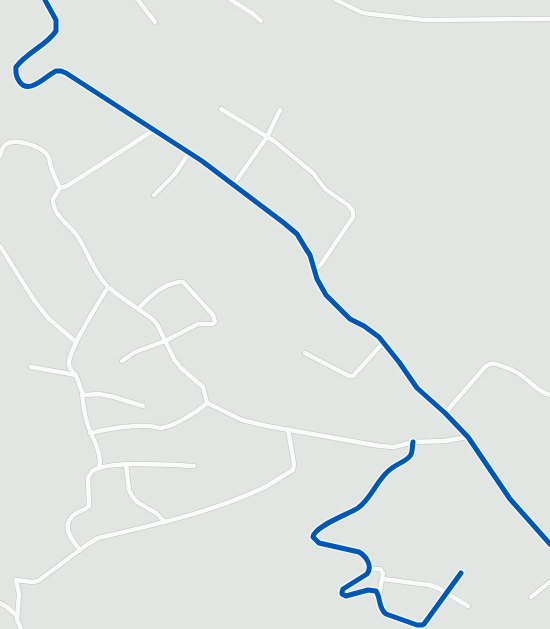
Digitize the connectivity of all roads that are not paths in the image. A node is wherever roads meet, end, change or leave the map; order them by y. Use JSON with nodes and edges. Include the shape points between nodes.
{"nodes":[{"id":1,"x":45,"y":0,"type":"edge"},
{"id":2,"x":138,"y":0,"type":"edge"},
{"id":3,"x":231,"y":0,"type":"edge"},
{"id":4,"x":336,"y":0,"type":"edge"},
{"id":5,"x":550,"y":19,"type":"edge"},
{"id":6,"x":261,"y":21,"type":"dead end"},
{"id":7,"x":155,"y":22,"type":"dead end"},
{"id":8,"x":220,"y":109,"type":"dead end"},
{"id":9,"x":280,"y":110,"type":"dead end"},
{"id":10,"x":154,"y":130,"type":"junction"},
{"id":11,"x":267,"y":137,"type":"junction"},
{"id":12,"x":189,"y":153,"type":"junction"},
{"id":13,"x":0,"y":156,"type":"edge"},
{"id":14,"x":234,"y":184,"type":"junction"},
{"id":15,"x":60,"y":188,"type":"junction"},
{"id":16,"x":154,"y":195,"type":"dead end"},
{"id":17,"x":0,"y":246,"type":"edge"},
{"id":18,"x":314,"y":271,"type":"junction"},
{"id":19,"x":108,"y":286,"type":"junction"},
{"id":20,"x":138,"y":309,"type":"junction"},
{"id":21,"x":165,"y":341,"type":"junction"},
{"id":22,"x":76,"y":342,"type":"junction"},
{"id":23,"x":383,"y":343,"type":"junction"},
{"id":24,"x":305,"y":353,"type":"dead end"},
{"id":25,"x":122,"y":361,"type":"dead end"},
{"id":26,"x":31,"y":367,"type":"dead end"},
{"id":27,"x":76,"y":375,"type":"junction"},
{"id":28,"x":82,"y":393,"type":"junction"},
{"id":29,"x":550,"y":396,"type":"edge"},
{"id":30,"x":207,"y":403,"type":"junction"},
{"id":31,"x":143,"y":406,"type":"dead end"},
{"id":32,"x":445,"y":413,"type":"junction"},
{"id":33,"x":288,"y":429,"type":"junction"},
{"id":34,"x":90,"y":433,"type":"junction"},
{"id":35,"x":468,"y":437,"type":"junction"},
{"id":36,"x":413,"y":442,"type":"junction"},
{"id":37,"x":126,"y":465,"type":"junction"},
{"id":38,"x":194,"y":466,"type":"dead end"},
{"id":39,"x":99,"y":468,"type":"junction"},
{"id":40,"x":165,"y":522,"type":"junction"},
{"id":41,"x":550,"y":544,"type":"edge"},
{"id":42,"x":80,"y":550,"type":"junction"},
{"id":43,"x":369,"y":569,"type":"junction"},
{"id":44,"x":461,"y":573,"type":"dead end"},
{"id":45,"x":383,"y":579,"type":"junction"},
{"id":46,"x":550,"y":582,"type":"edge"},
{"id":47,"x":446,"y":593,"type":"junction"},
{"id":48,"x":379,"y":597,"type":"junction"},
{"id":49,"x":531,"y":597,"type":"dead end"},
{"id":50,"x":0,"y":603,"type":"edge"},
{"id":51,"x":468,"y":606,"type":"dead end"},
{"id":52,"x":17,"y":616,"type":"junction"},
{"id":53,"x":21,"y":629,"type":"edge"}],
"edges":[{"from":1,"to":10,"type":"street","via":[[56,20],[56,31],[16,67],[18,82],[33,86],[50,74],[61,71]]},
{"from":2,"to":7,"type":"street"},
{"from":3,"to":6,"type":"street"},
{"from":4,"to":5,"type":"street","via":[[363,13],[424,20]]},
{"from":8,"to":11,"type":"street"},
{"from":9,"to":11,"type":"street"},
{"from":10,"to":12,"type":"street"},
{"from":10,"to":15,"type":"street","via":[[68,186]]},
{"from":11,"to":14,"type":"street"},
{"from":11,"to":18,"type":"street","via":[[313,173],[325,189],[353,211],[353,217]]},
{"from":12,"to":14,"type":"street"},
{"from":12,"to":16,"type":"street","via":[[175,174]]},
{"from":13,"to":15,"type":"street","via":[[2,149],[9,143],[37,147],[48,156]]},
{"from":14,"to":18,"type":"street","via":[[297,234],[310,255]]},
{"from":15,"to":19,"type":"street","via":[[53,199],[55,210],[76,234],[96,271]]},
{"from":17,"to":22,"type":"street","via":[[48,318]]},
{"from":18,"to":23,"type":"street","via":[[320,287],[331,300],[350,319],[369,329]]},
{"from":19,"to":20,"type":"street"},
{"from":19,"to":22,"type":"street"},
{"from":20,"to":21,"type":"street","via":[[157,324]]},
{"from":20,"to":21,"type":"street","via":[[162,288],[180,282],[185,284],[215,319],[213,324],[198,324]]},
{"from":21,"to":25,"type":"street","via":[[135,352]]},
{"from":21,"to":30,"type":"street","via":[[181,368],[203,387]]},
{"from":22,"to":27,"type":"street","via":[[69,363],[70,369]]},
{"from":23,"to":24,"type":"street","via":[[353,376]]},
{"from":23,"to":32,"type":"street","via":[[416,388]]},
{"from":26,"to":27,"type":"street"},
{"from":27,"to":28,"type":"street"},
{"from":28,"to":31,"type":"street","via":[[87,396],[99,394],[114,397]]},
{"from":28,"to":34,"type":"street"},
{"from":29,"to":32,"type":"street","via":[[540,392],[513,370],[492,363]]},
{"from":30,"to":33,"type":"street","via":[[242,420]]},
{"from":30,"to":34,"type":"street","via":[[191,416],[160,428],[149,426]]},
{"from":32,"to":35,"type":"street"},
{"from":33,"to":36,"type":"street","via":[[388,447]]},
{"from":33,"to":40,"type":"street","via":[[294,464],[292,470],[262,489]]},
{"from":34,"to":39,"type":"street","via":[[100,454]]},
{"from":35,"to":36,"type":"street"},
{"from":35,"to":41,"type":"street","via":[[510,499]]},
{"from":36,"to":43,"type":"street","via":[[410,456],[383,475],[366,501],[358,508],[322,526],[313,534],[319,543],[363,555],[368,561]]},
{"from":37,"to":38,"type":"street"},
{"from":37,"to":39,"type":"street"},
{"from":37,"to":40,"type":"street","via":[[132,496]]},
{"from":39,"to":42,"type":"street","via":[[92,471],[88,478],[88,507],[70,518],[68,524],[69,534]]},
{"from":40,"to":42,"type":"street","via":[[98,538]]},
{"from":42,"to":52,"type":"street","via":[[38,581],[16,580],[19,599]]},
{"from":43,"to":45,"type":"street","via":[[380,569]]},
{"from":43,"to":48,"type":"street","via":[[367,574],[343,589],[342,593],[346,596],[372,590],[376,591]]},
{"from":44,"to":47,"type":"street"},
{"from":45,"to":47,"type":"street","via":[[429,585]]},
{"from":45,"to":48,"type":"street"},
{"from":46,"to":49,"type":"street"},
{"from":47,"to":48,"type":"street","via":[[422,625],[386,614],[380,607]]},
{"from":47,"to":51,"type":"street"},
{"from":50,"to":52,"type":"street"},
{"from":52,"to":53,"type":"street"}]}
